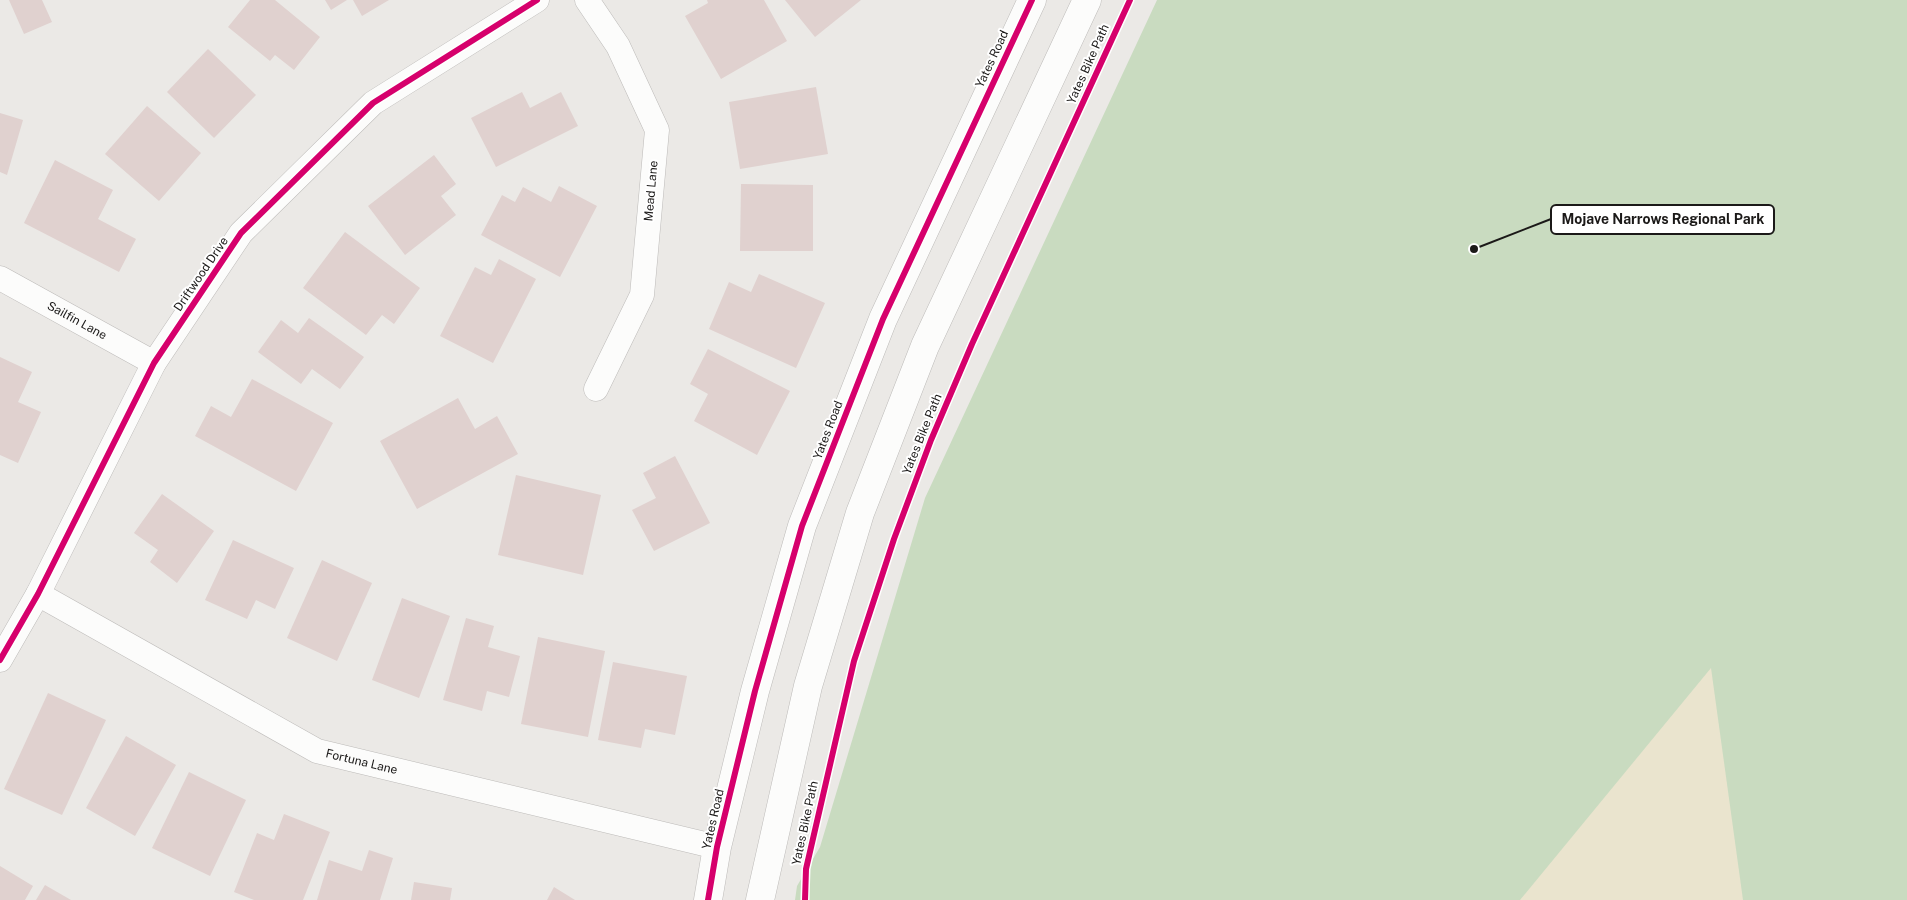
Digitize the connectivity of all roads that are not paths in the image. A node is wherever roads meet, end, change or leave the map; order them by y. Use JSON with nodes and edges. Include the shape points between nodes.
{"nodes":[{"id":1,"x":537,"y":0,"type":"edge"},
{"id":2,"x":588,"y":0,"type":"edge"},
{"id":3,"x":1032,"y":0,"type":"edge"},
{"id":4,"x":1087,"y":0,"type":"edge"},
{"id":5,"x":0,"y":278,"type":"edge"},
{"id":6,"x":154,"y":363,"type":"junction"},
{"id":7,"x":596,"y":390,"type":"dead end"},
{"id":8,"x":38,"y":594,"type":"junction"},
{"id":9,"x":0,"y":660,"type":"edge"},
{"id":10,"x":717,"y":847,"type":"junction"},
{"id":11,"x":709,"y":895,"type":"edge"},
{"id":12,"x":760,"y":900,"type":"edge"}],
"edges":[{"from":1,"to":6,"type":"street","name":"Driftwood Drive","via":[[373,103],[241,233]]},
{"from":2,"to":7,"type":"street","name":"Mead Lane","via":[[618,46],[656,130],[642,295]]},
{"from":3,"to":10,"type":"main road","name":"Yates Road","via":[[883,319],[802,526],[755,691]]},
{"from":4,"to":12,"type":"main road","via":[[925,346],[860,513],[808,686]]},
{"from":5,"to":6,"type":"street","name":"Sailfin Lane"},
{"from":6,"to":8,"type":"street","name":"Driftwood Drive"},
{"from":8,"to":9,"type":"street","name":"Driftwood Drive"},
{"from":8,"to":10,"type":"street","name":"Fortuna Lane","via":[[317,751]]},
{"from":10,"to":11,"type":"main road","name":"Yates Road"}]}
